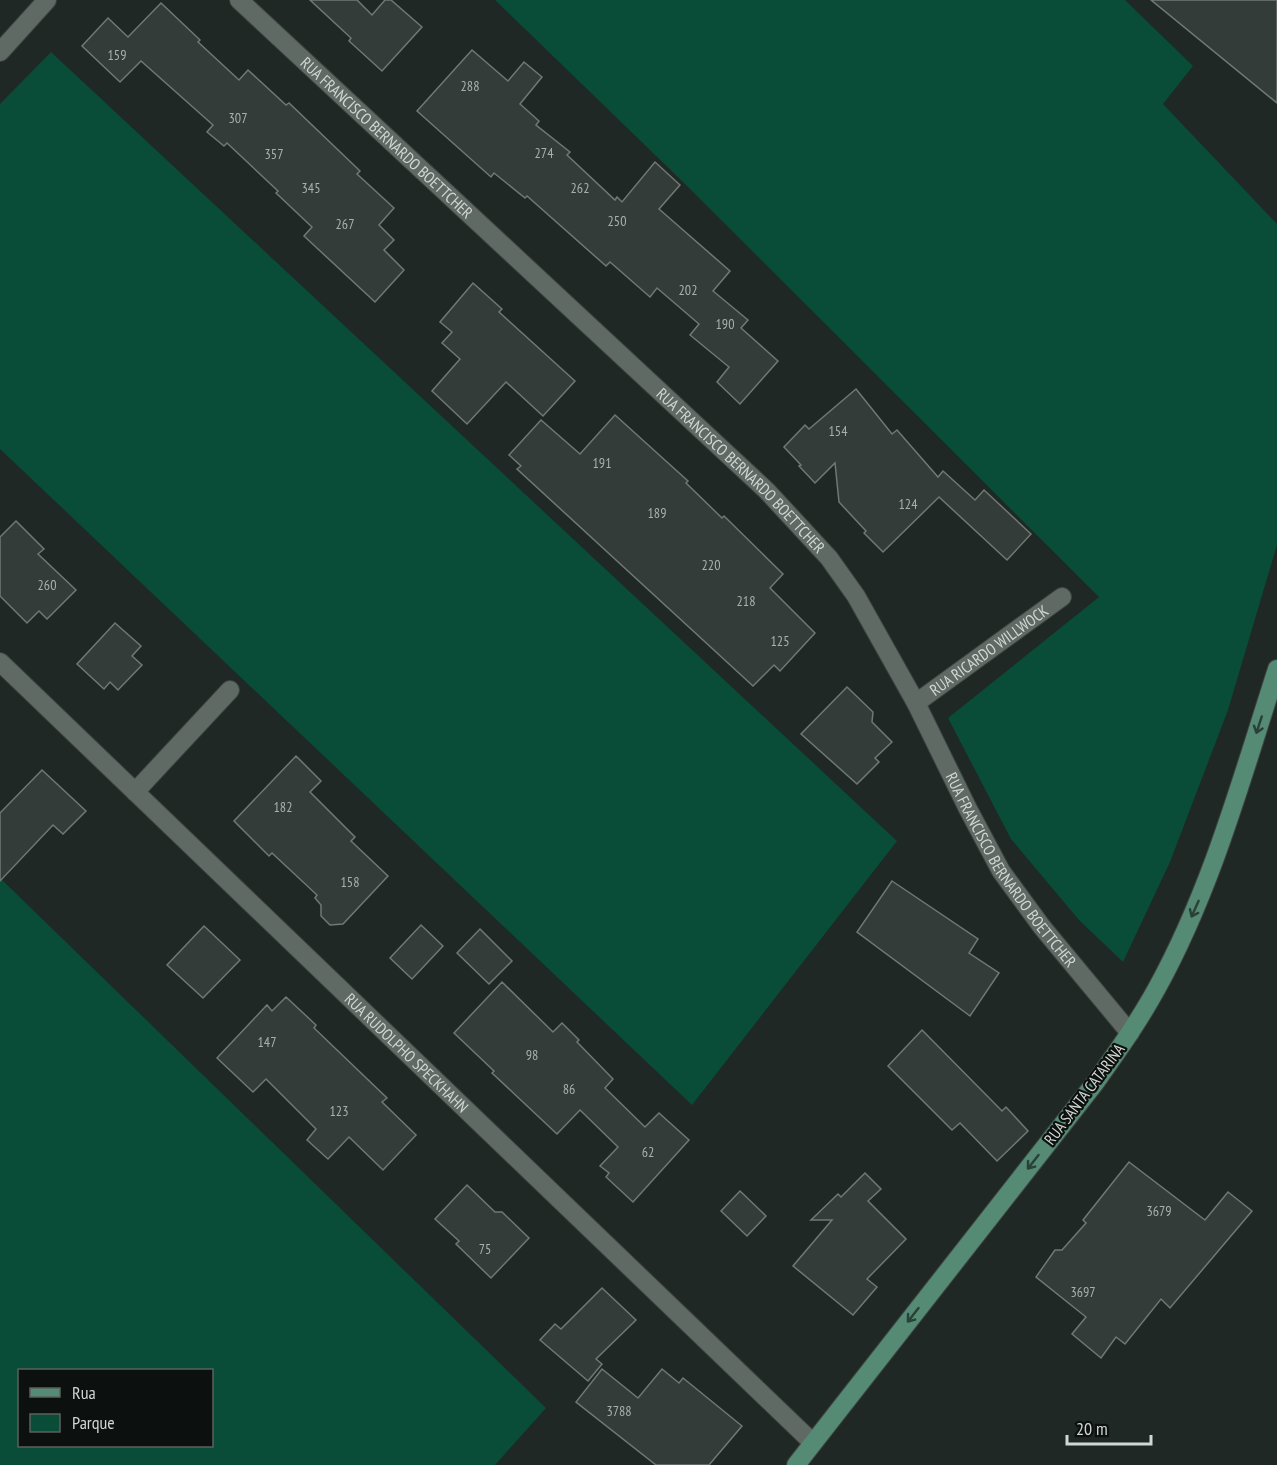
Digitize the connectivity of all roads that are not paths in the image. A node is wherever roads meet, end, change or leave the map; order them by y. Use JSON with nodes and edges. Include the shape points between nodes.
{"nodes":[{"id":1,"x":47,"y":0,"type":"edge"},
{"id":2,"x":239,"y":0,"type":"edge"},
{"id":3,"x":0,"y":52,"type":"edge"},
{"id":4,"x":1062,"y":597,"type":"dead end"},
{"id":5,"x":0,"y":662,"type":"edge"},
{"id":6,"x":1277,"y":669,"type":"edge"},
{"id":7,"x":230,"y":690,"type":"dead end"},
{"id":8,"x":916,"y":703,"type":"junction"},
{"id":9,"x":135,"y":792,"type":"junction"},
{"id":10,"x":1130,"y":1033,"type":"junction"},
{"id":11,"x":813,"y":1443,"type":"junction"},
{"id":12,"x":796,"y":1465,"type":"edge"}],
"edges":[{"from":1,"to":3,"type":"street"},
{"from":2,"to":8,"type":"street","name":"RUA FRANCISCO BERNARDO BOETTCHER","via":[[799,524],[856,596]]},
{"from":4,"to":8,"type":"street","name":"RUA RICARDO WILLWOCK"},
{"from":5,"to":9,"type":"street","name":"RUA RUDOLPHO SPECKHAHN"},
{"from":6,"to":10,"type":"main road","name":"RUA SANTA CATARINA","one_way":true,"via":[[1198,901],[1157,988]]},
{"from":7,"to":9,"type":"street"},
{"from":8,"to":10,"type":"street","name":"RUA FRANCISCO BERNARDO BOETTCHER","via":[[1001,871]]},
{"from":9,"to":11,"type":"street","name":"RUA RUDOLPHO SPECKHAHN"},
{"from":10,"to":11,"type":"main road","name":"RUA SANTA CATARINA","one_way":true},
{"from":11,"to":12,"type":"main road","name":"RUA SANTA CATARINA"}]}
